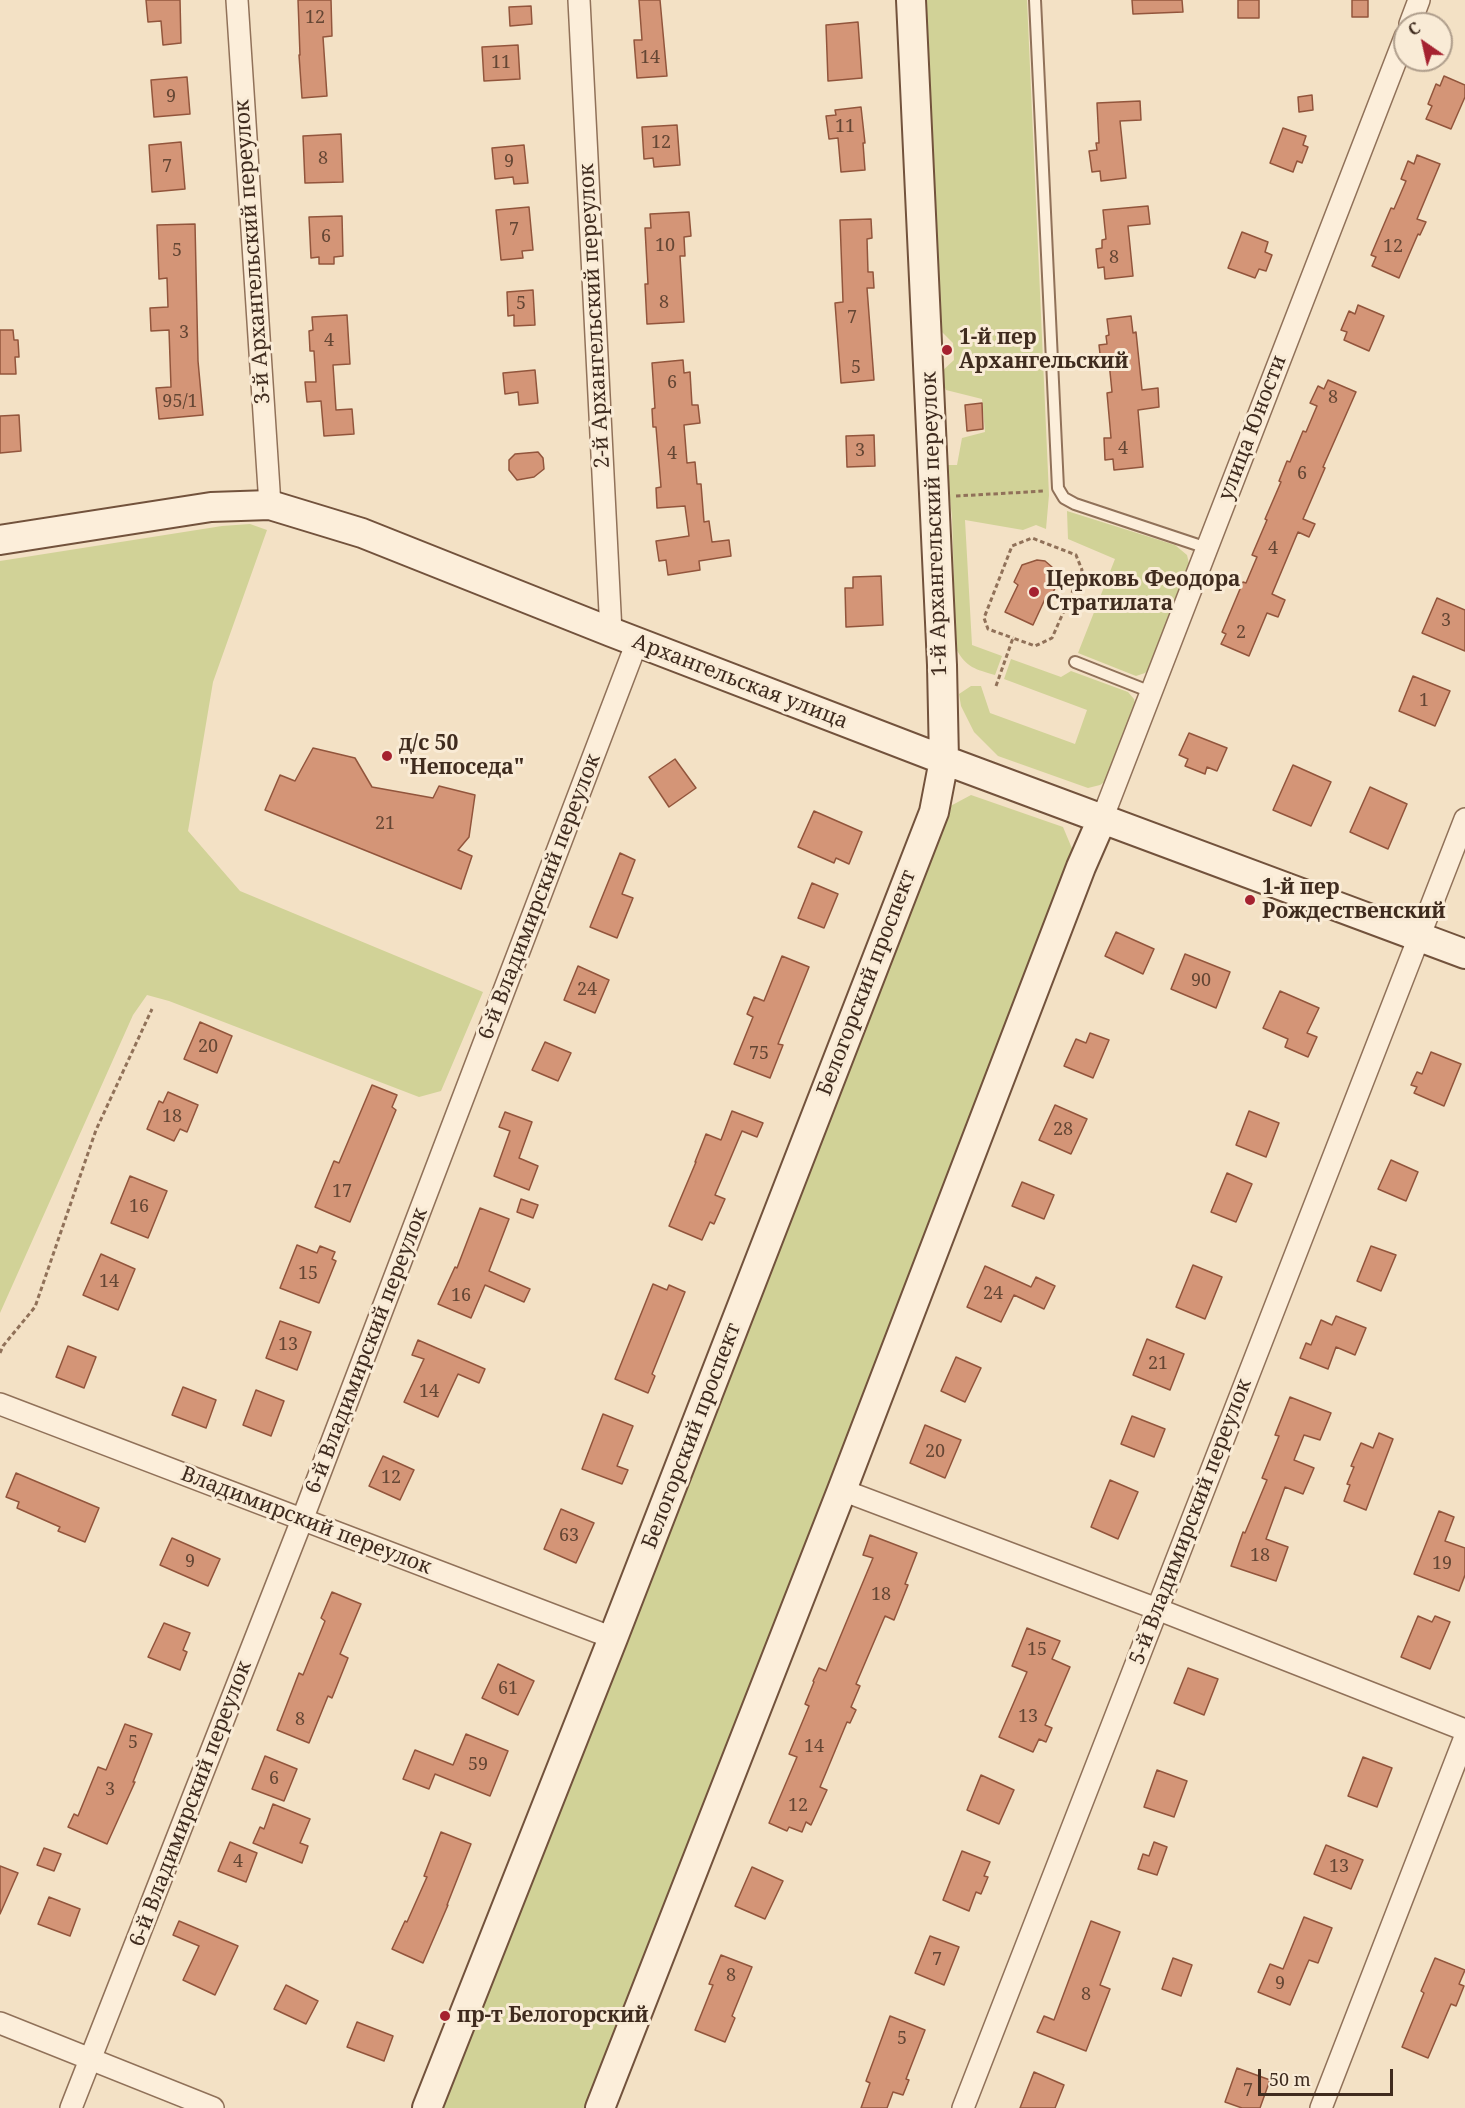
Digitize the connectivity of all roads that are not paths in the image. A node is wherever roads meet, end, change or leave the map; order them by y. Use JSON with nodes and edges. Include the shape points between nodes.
{"nodes":[{"id":1,"x":237,"y":0,"type":"edge"},
{"id":2,"x":579,"y":0,"type":"edge"},
{"id":3,"x":911,"y":0,"type":"edge"},
{"id":4,"x":1035,"y":0,"type":"edge"},
{"id":5,"x":1393,"y":68,"type":"edge"},
{"id":6,"x":270,"y":505,"type":"junction"},
{"id":7,"x":0,"y":540,"type":"edge"},
{"id":8,"x":1207,"y":548,"type":"junction"},
{"id":9,"x":611,"y":632,"type":"junction"},
{"id":10,"x":638,"y":642,"type":"junction"},
{"id":11,"x":1075,"y":662,"type":"dead end"},
{"id":12,"x":1151,"y":692,"type":"junction"},
{"id":13,"x":944,"y":760,"type":"junction"},
{"id":14,"x":1102,"y":819,"type":"junction"},
{"id":15,"x":1465,"y":819,"type":"edge"},
{"id":16,"x":1420,"y":936,"type":"junction"},
{"id":17,"x":1465,"y":954,"type":"edge"},
{"id":18,"x":0,"y":1404,"type":"edge"},
{"id":19,"x":842,"y":1490,"type":"junction"},
{"id":20,"x":302,"y":1520,"type":"junction"},
{"id":21,"x":1157,"y":1609,"type":"junction"},
{"id":22,"x":613,"y":1638,"type":"junction"},
{"id":23,"x":1465,"y":1730,"type":"edge"},
{"id":24,"x":1465,"y":1737,"type":"edge"},
{"id":25,"x":0,"y":2023,"type":"edge"},
{"id":26,"x":91,"y":2058,"type":"junction"},
{"id":27,"x":71,"y":2108,"type":"edge"},
{"id":28,"x":213,"y":2108,"type":"edge"},
{"id":29,"x":428,"y":2108,"type":"edge"},
{"id":30,"x":600,"y":2108,"type":"edge"},
{"id":31,"x":963,"y":2108,"type":"edge"},
{"id":32,"x":1321,"y":2108,"type":"edge"}],
"edges":[{"from":1,"to":6,"type":"street","name":"3-й Архангельский переулок"},
{"from":2,"to":9,"type":"street","name":"2-й Архангельский переулок"},
{"from":3,"to":13,"type":"street","name":"1-й Архангельский переулок"},
{"from":4,"to":8,"type":"lane","via":[[1058,488],[1064,498],[1075,504]]},
{"from":5,"to":8,"type":"street","name":"улица Юности"},
{"from":6,"to":7,"type":"street","name":"Архангельская улица","via":[[211,507]]},
{"from":6,"to":9,"type":"street","name":"Архангельская улица","via":[[362,533]]},
{"from":8,"to":12,"type":"street","name":"улица Юности"},
{"from":9,"to":10,"type":"street","name":"Архангельская улица"},
{"from":10,"to":13,"type":"street","name":"Архангельская улица"},
{"from":10,"to":20,"type":"street","name":"6-й Владимирский переулок"},
{"from":11,"to":12,"type":"lane"},
{"from":12,"to":14,"type":"street","name":"улица Юности"},
{"from":13,"to":14,"type":"street","name":"Архангельская улица"},
{"from":13,"to":22,"type":"street","name":"Белогорский проспект","via":[[934,812]]},
{"from":14,"to":16,"type":"street","name":"Архангельская улица"},
{"from":14,"to":19,"type":"street"},
{"from":15,"to":16,"type":"street","name":"5-й Владимирский переулок"},
{"from":16,"to":17,"type":"street","name":"Архангельская улица"},
{"from":16,"to":21,"type":"street","name":"5-й Владимирский переулок"},
{"from":18,"to":20,"type":"street","name":"Владимирский переулок"},
{"from":19,"to":21,"type":"street"},
{"from":19,"to":30,"type":"street"},
{"from":20,"to":22,"type":"street","name":"Владимирский переулок"},
{"from":20,"to":26,"type":"street","name":"6-й Владимирский переулок"},
{"from":21,"to":23,"type":"street"},
{"from":21,"to":31,"type":"street","name":"5-й Владимирский переулок"},
{"from":22,"to":29,"type":"street","name":"Белогорский проспект"},
{"from":24,"to":32,"type":"street"},
{"from":25,"to":26,"type":"street"},
{"from":26,"to":27,"type":"street","name":"6-й Владимирский переулок"},
{"from":26,"to":28,"type":"street"}]}
